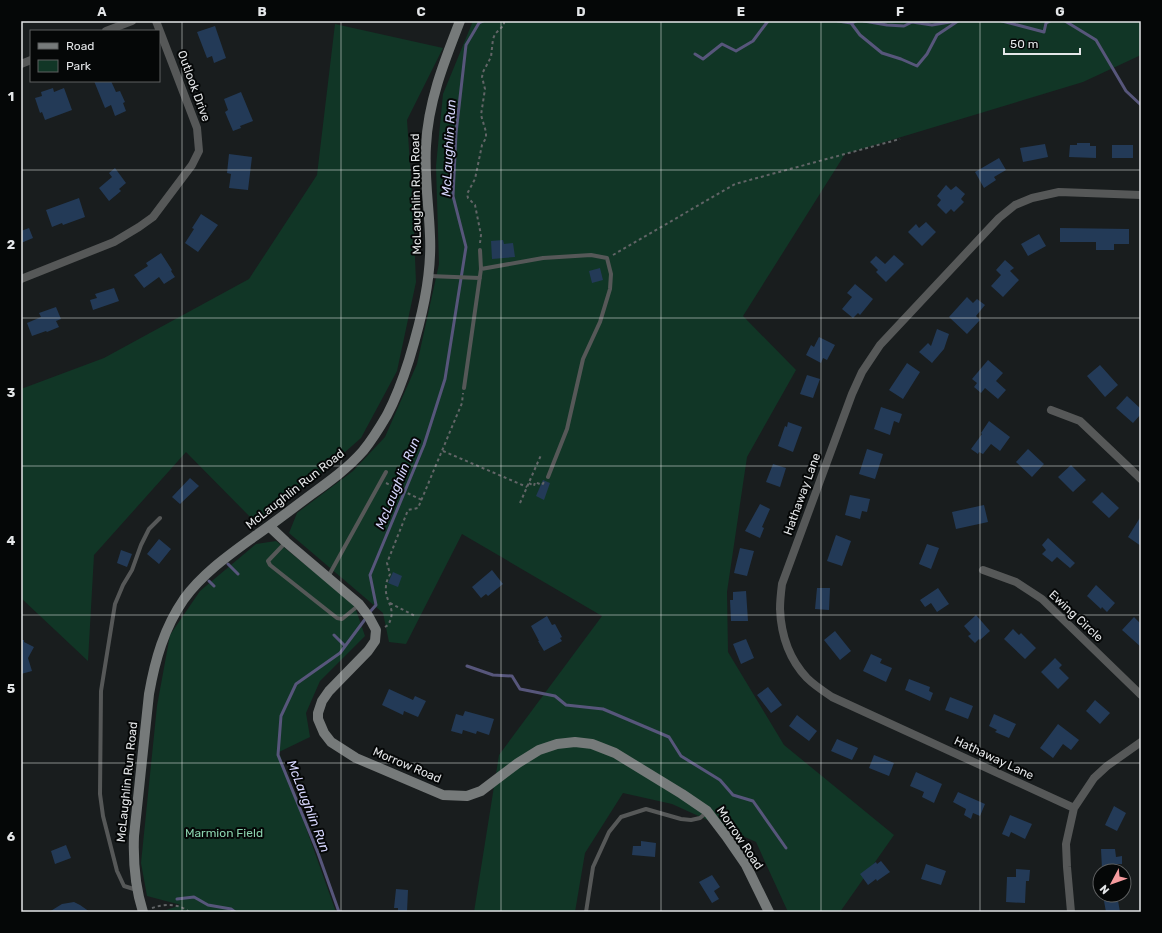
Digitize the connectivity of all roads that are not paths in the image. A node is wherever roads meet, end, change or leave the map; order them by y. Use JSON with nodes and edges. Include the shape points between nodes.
{"nodes":[{"id":1,"x":132,"y":21,"type":"edge"},
{"id":2,"x":460,"y":21,"type":"edge"},
{"id":3,"x":109,"y":30,"type":"edge"},
{"id":4,"x":160,"y":31,"type":"edge"},
{"id":5,"x":1141,"y":195,"type":"edge"},
{"id":6,"x":480,"y":250,"type":"road end"},
{"id":7,"x":481,"y":269,"type":"junction"},
{"id":8,"x":428,"y":276,"type":"junction"},
{"id":9,"x":480,"y":278,"type":"junction"},
{"id":10,"x":21,"y":279,"type":"edge"},
{"id":11,"x":464,"y":388,"type":"road end"},
{"id":12,"x":1052,"y":410,"type":"dead end"},
{"id":13,"x":386,"y":472,"type":"dead end"},
{"id":14,"x":548,"y":477,"type":"dead end"},
{"id":15,"x":1141,"y":479,"type":"edge"},
{"id":16,"x":160,"y":518,"type":"dead end"},
{"id":17,"x":269,"y":526,"type":"junction"},
{"id":18,"x":286,"y":542,"type":"junction"},
{"id":19,"x":983,"y":570,"type":"dead end"},
{"id":20,"x":328,"y":578,"type":"junction"},
{"id":21,"x":361,"y":607,"type":"junction"},
{"id":22,"x":1141,"y":695,"type":"edge"},
{"id":23,"x":1141,"y":742,"type":"edge"},
{"id":24,"x":1074,"y":808,"type":"junction"},
{"id":25,"x":707,"y":811,"type":"junction"},
{"id":26,"x":137,"y":890,"type":"junction"},
{"id":27,"x":143,"y":912,"type":"edge"},
{"id":28,"x":586,"y":912,"type":"edge"},
{"id":29,"x":769,"y":912,"type":"edge"},
{"id":30,"x":1071,"y":912,"type":"edge"}],
"edges":[{"from":1,"to":3,"type":"street"},
{"from":2,"to":8,"type":"main road","name":"McLaughlin Run Road","via":[[437,82],[428,126]]},
{"from":4,"to":10,"type":"street","name":"Outlook Drive","via":[[197,128],[199,151],[192,165],[153,217],[139,227],[114,242]]},
{"from":5,"to":24,"type":"street","name":"Hathaway Lane","via":[[1059,192],[1015,205],[999,218],[880,345],[862,372],[852,394],[782,584],[781,626],[788,649],[807,678],[818,687],[832,697]]},
{"from":6,"to":7,"type":"lane"},
{"from":7,"to":9,"type":"lane"},
{"from":7,"to":14,"type":"lane","via":[[543,258],[591,255],[607,258],[611,274],[610,289],[600,322],[583,359],[567,429]]},
{"from":8,"to":9,"type":"lane"},
{"from":8,"to":17,"type":"main road","name":"McLaughlin Run Road","via":[[420,322],[405,372],[397,395],[379,428],[350,464]]},
{"from":9,"to":11,"type":"lane"},
{"from":12,"to":15,"type":"street","via":[[1080,421]]},
{"from":13,"to":20,"type":"lane"},
{"from":16,"to":26,"type":"lane","via":[[149,529],[115,604],[101,691],[100,794],[103,816],[117,871],[124,886]]},
{"from":17,"to":18,"type":"main road"},
{"from":17,"to":26,"type":"main road","name":"McLaughlin Run Road","via":[[224,558],[198,582],[175,614],[162,640],[153,671],[134,836],[133,858]]},
{"from":18,"to":20,"type":"main road"},
{"from":18,"to":21,"type":"lane","via":[[268,561],[270,565],[337,618],[342,619]]},
{"from":19,"to":22,"type":"street","name":"Ewing Circle","via":[[1016,582],[1042,599]]},
{"from":20,"to":21,"type":"main road"},
{"from":21,"to":25,"type":"main road","name":"Morrow Road","via":[[375,627],[375,641],[329,691],[318,713],[324,733],[331,742],[356,758],[443,795],[467,796],[481,791],[539,750],[557,744],[592,744],[615,753]]},
{"from":23,"to":24,"type":"street","via":[[1094,778]]},
{"from":24,"to":30,"type":"street","via":[[1066,844]]},
{"from":25,"to":28,"type":"lane","via":[[700,818],[690,820],[646,809],[621,817],[609,832],[593,867]]},
{"from":25,"to":29,"type":"main road","name":"Morrow Road","via":[[746,865]]},
{"from":26,"to":27,"type":"main road","name":"McLaughlin Run Road"}]}
